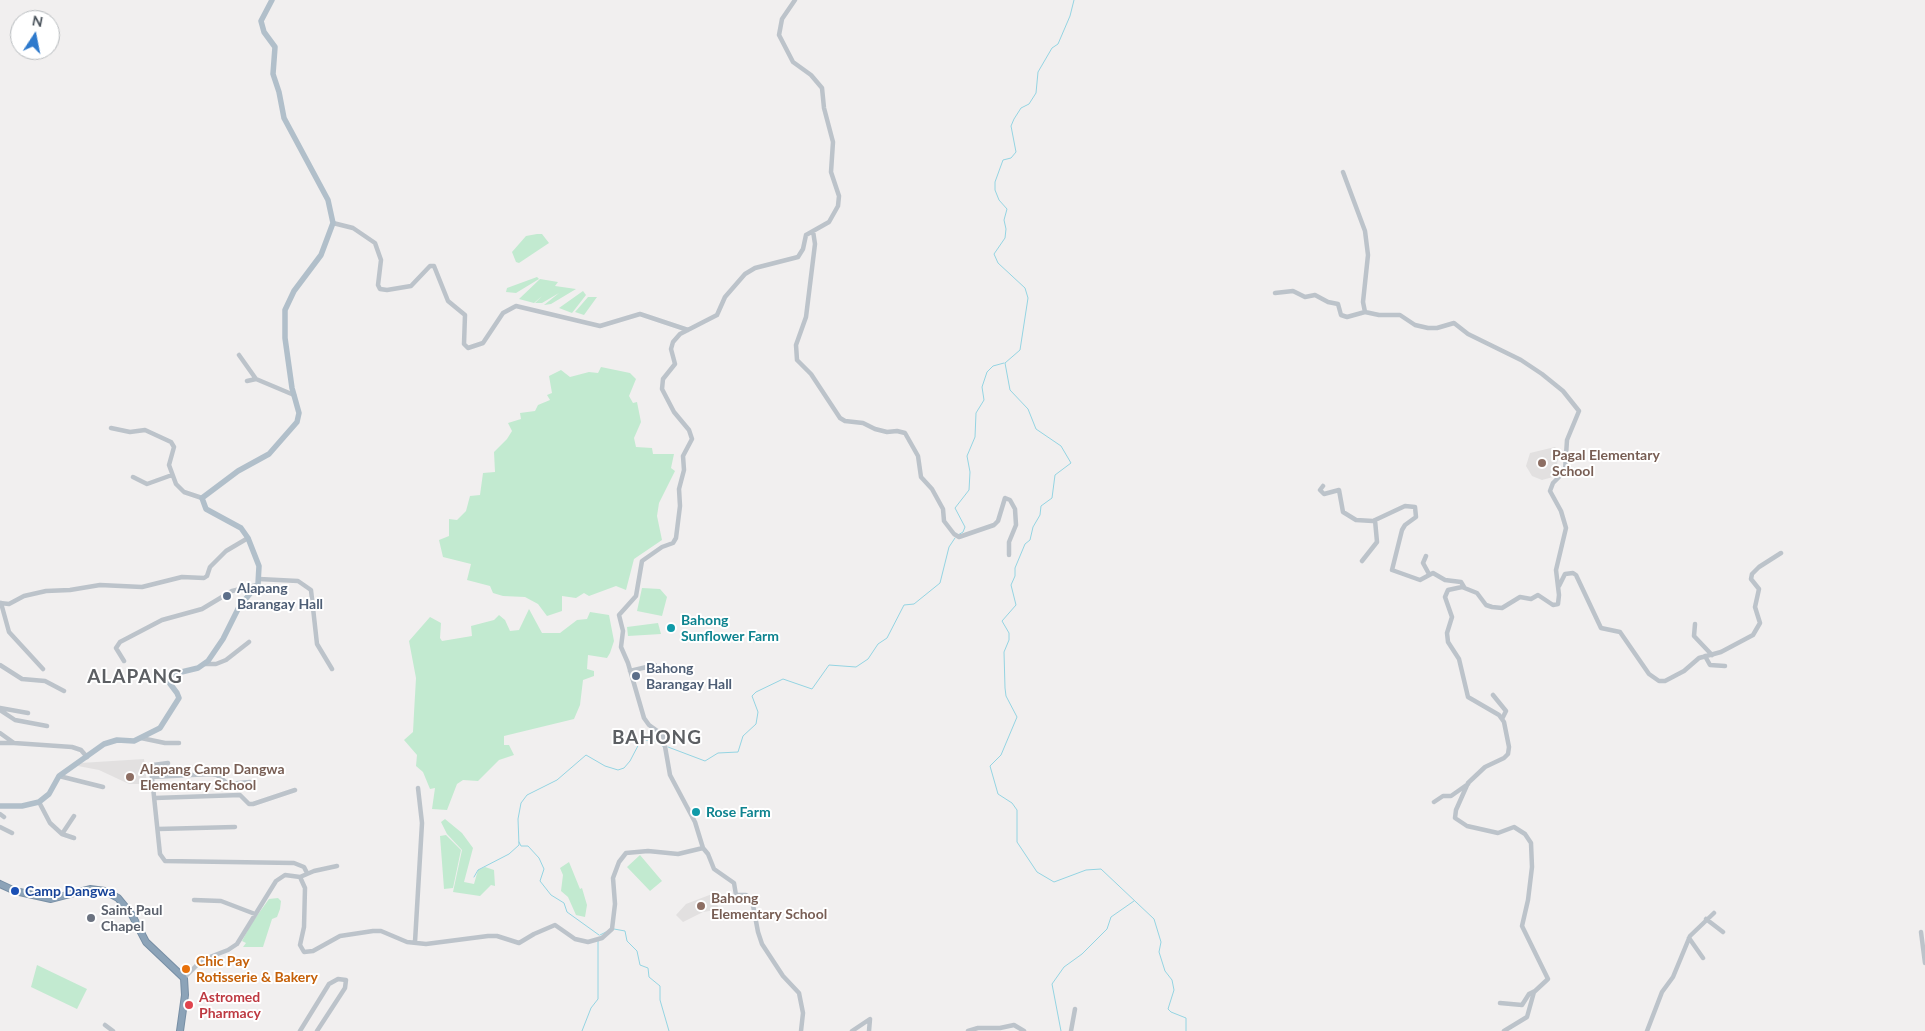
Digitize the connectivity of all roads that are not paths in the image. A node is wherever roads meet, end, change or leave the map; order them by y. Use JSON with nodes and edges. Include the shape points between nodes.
{"nodes":[{"id":1,"x":272,"y":0,"type":"edge"},
{"id":2,"x":795,"y":0,"type":"edge"},
{"id":3,"x":1343,"y":172,"type":"dead end"},
{"id":4,"x":332,"y":223,"type":"junction"},
{"id":5,"x":814,"y":231,"type":"junction"},
{"id":6,"x":1275,"y":293,"type":"dead end"},
{"id":7,"x":1365,"y":312,"type":"junction"},
{"id":8,"x":688,"y":330,"type":"junction"},
{"id":9,"x":239,"y":355,"type":"dead end"},
{"id":10,"x":256,"y":379,"type":"junction"},
{"id":11,"x":247,"y":381,"type":"dead end"},
{"id":12,"x":294,"y":395,"type":"junction"},
{"id":13,"x":111,"y":428,"type":"dead end"},
{"id":14,"x":172,"y":475,"type":"junction"},
{"id":15,"x":133,"y":477,"type":"dead end"},
{"id":16,"x":1323,"y":486,"type":"dead end"},
{"id":17,"x":202,"y":498,"type":"junction"},
{"id":18,"x":1375,"y":520,"type":"junction"},
{"id":19,"x":248,"y":538,"type":"junction"},
{"id":20,"x":1781,"y":553,"type":"dead end"},
{"id":21,"x":1009,"y":555,"type":"dead end"},
{"id":22,"x":1426,"y":556,"type":"dead end"},
{"id":23,"x":1362,"y":561,"type":"dead end"},
{"id":24,"x":1429,"y":574,"type":"junction"},
{"id":25,"x":259,"y":582,"type":"junction"},
{"id":26,"x":1464,"y":587,"type":"junction"},
{"id":27,"x":1558,"y":587,"type":"junction"},
{"id":28,"x":0,"y":603,"type":"edge"},
{"id":29,"x":1695,"y":624,"type":"dead end"},
{"id":30,"x":249,"y":642,"type":"dead end"},
{"id":31,"x":1712,"y":655,"type":"junction"},
{"id":32,"x":1705,"y":656,"type":"junction"},
{"id":33,"x":124,"y":661,"type":"dead end"},
{"id":34,"x":205,"y":664,"type":"junction"},
{"id":35,"x":0,"y":665,"type":"edge"},
{"id":36,"x":655,"y":665,"type":"dead end"},
{"id":37,"x":1725,"y":666,"type":"dead end"},
{"id":38,"x":44,"y":669,"type":"dead end"},
{"id":39,"x":332,"y":669,"type":"dead end"},
{"id":40,"x":630,"y":671,"type":"junction"},
{"id":41,"x":64,"y":691,"type":"dead end"},
{"id":42,"x":1493,"y":695,"type":"dead end"},
{"id":43,"x":0,"y":709,"type":"edge"},
{"id":44,"x":28,"y":713,"type":"dead end"},
{"id":45,"x":1502,"y":719,"type":"junction"},
{"id":46,"x":47,"y":726,"type":"dead end"},
{"id":47,"x":0,"y":733,"type":"edge"},
{"id":48,"x":141,"y":738,"type":"junction"},
{"id":49,"x":0,"y":743,"type":"edge"},
{"id":50,"x":14,"y":743,"type":"junction"},
{"id":51,"x":179,"y":743,"type":"dead end"},
{"id":52,"x":87,"y":757,"type":"junction"},
{"id":53,"x":168,"y":763,"type":"dead end"},
{"id":54,"x":59,"y":776,"type":"junction"},
{"id":55,"x":152,"y":777,"type":"junction"},
{"id":56,"x":250,"y":782,"type":"dead end"},
{"id":57,"x":1468,"y":784,"type":"junction"},
{"id":58,"x":103,"y":788,"type":"dead end"},
{"id":59,"x":418,"y":788,"type":"dead end"},
{"id":60,"x":295,"y":790,"type":"dead end"},
{"id":61,"x":155,"y":798,"type":"junction"},
{"id":62,"x":39,"y":802,"type":"junction"},
{"id":63,"x":1434,"y":802,"type":"dead end"},
{"id":64,"x":0,"y":806,"type":"edge"},
{"id":65,"x":74,"y":816,"type":"dead end"},
{"id":66,"x":0,"y":826,"type":"edge"},
{"id":67,"x":235,"y":827,"type":"dead end"},
{"id":68,"x":158,"y":829,"type":"junction"},
{"id":69,"x":12,"y":833,"type":"dead end"},
{"id":70,"x":62,"y":834,"type":"junction"},
{"id":71,"x":74,"y":838,"type":"dead end"},
{"id":72,"x":703,"y":848,"type":"junction"},
{"id":73,"x":337,"y":866,"type":"dead end"},
{"id":74,"x":307,"y":873,"type":"junction"},
{"id":75,"x":300,"y":877,"type":"junction"},
{"id":76,"x":0,"y":884,"type":"edge"},
{"id":77,"x":194,"y":900,"type":"dead end"},
{"id":78,"x":1714,"y":913,"type":"dead end"},
{"id":79,"x":255,"y":914,"type":"junction"},
{"id":80,"x":1706,"y":920,"type":"junction"},
{"id":81,"x":1723,"y":932,"type":"dead end"},
{"id":82,"x":1921,"y":932,"type":"dead end"},
{"id":83,"x":1689,"y":938,"type":"junction"},
{"id":84,"x":415,"y":942,"type":"junction"},
{"id":85,"x":1703,"y":958,"type":"dead end"},
{"id":86,"x":1925,"y":963,"type":"edge"},
{"id":87,"x":184,"y":978,"type":"junction"},
{"id":88,"x":1535,"y":991,"type":"junction"},
{"id":89,"x":1500,"y":1003,"type":"dead end"},
{"id":90,"x":1075,"y":1010,"type":"dead end"},
{"id":91,"x":105,"y":1026,"type":"dead end"},
{"id":92,"x":113,"y":1031,"type":"edge"},
{"id":93,"x":180,"y":1031,"type":"edge"},
{"id":94,"x":300,"y":1031,"type":"edge"},
{"id":95,"x":317,"y":1031,"type":"edge"},
{"id":96,"x":801,"y":1031,"type":"edge"},
{"id":97,"x":852,"y":1031,"type":"edge"},
{"id":98,"x":869,"y":1031,"type":"edge"},
{"id":99,"x":968,"y":1031,"type":"edge"},
{"id":100,"x":1024,"y":1031,"type":"edge"},
{"id":101,"x":1072,"y":1031,"type":"edge"},
{"id":102,"x":1504,"y":1031,"type":"edge"},
{"id":103,"x":1647,"y":1031,"type":"edge"}],
"edges":[{"from":1,"to":4,"type":"main road","via":[[261,21],[264,32],[275,47],[273,74],[284,118],[328,200]]},
{"from":2,"to":5,"type":"street","via":[[782,19],[779,35],[793,62],[822,88],[833,142],[831,176],[838,196],[833,217]]},
{"from":3,"to":7,"type":"street","via":[[1365,232],[1368,255],[1363,302]]},
{"from":4,"to":8,"type":"street","via":[[353,228],[375,243],[381,260],[380,289],[411,286],[430,266],[434,266],[448,301],[465,315],[464,344],[468,348],[483,343],[503,313],[516,306],[600,326],[640,314]]},
{"from":4,"to":12,"type":"main road","via":[[322,255],[294,291],[285,310],[285,338]]},
{"from":5,"to":8,"type":"street","via":[[805,236],[798,257],[755,268],[745,274],[725,297],[717,315]]},
{"from":5,"to":21,"type":"street","via":[[806,316],[796,345],[798,362],[811,374],[840,418],[887,432],[905,433],[918,456],[921,477],[932,489],[944,521],[954,534],[959,537],[994,525],[1003,501],[1005,498],[1010,500],[1015,509],[1016,525],[1009,542]]},
{"from":6,"to":7,"type":"street","via":[[1293,291],[1305,297],[1315,295],[1338,304],[1341,315],[1347,317]]},
{"from":7,"to":27,"type":"street","via":[[1400,315],[1415,325],[1428,328],[1454,323],[1468,334],[1530,365],[1573,402],[1579,412],[1567,440],[1566,469],[1550,491],[1566,528],[1556,570]]},
{"from":8,"to":40,"type":"street","via":[[673,342],[676,364],[661,386],[667,401],[692,437],[683,456],[677,533],[673,543],[642,561],[636,596],[619,612],[623,632],[621,647]]},
{"from":9,"to":10,"type":"street"},
{"from":10,"to":11,"type":"street"},
{"from":10,"to":12,"type":"street"},
{"from":12,"to":17,"type":"main road","via":[[299,413],[289,433],[263,458],[238,471]]},
{"from":13,"to":14,"type":"street","via":[[130,432],[145,430],[171,442],[174,447],[169,461]]},
{"from":14,"to":15,"type":"street","via":[[147,484]]},
{"from":14,"to":17,"type":"street","via":[[181,490]]},
{"from":16,"to":18,"type":"street","via":[[1320,490],[1324,494],[1338,490],[1343,512],[1351,519]]},
{"from":17,"to":19,"type":"main road","via":[[206,509],[240,528]]},
{"from":18,"to":23,"type":"street","via":[[1377,542]]},
{"from":18,"to":24,"type":"street","via":[[1405,506],[1415,507],[1416,516],[1402,530],[1392,569],[1420,580]]},
{"from":19,"to":25,"type":"main road","via":[[256,557]]},
{"from":19,"to":28,"type":"street","via":[[226,551],[204,578],[186,576],[142,587],[100,586],[46,591],[24,596],[9,604]]},
{"from":20,"to":31,"type":"street","via":[[1752,574],[1751,579],[1759,593],[1756,602],[1758,630],[1744,642]]},
{"from":22,"to":24,"type":"street","via":[[1423,563]]},
{"from":24,"to":26,"type":"street","via":[[1461,582]]},
{"from":25,"to":33,"type":"street","via":[[232,591],[202,608],[162,620],[120,642],[117,650]]},
{"from":25,"to":34,"type":"main road","via":[[239,607],[223,639]]},
{"from":25,"to":39,"type":"street","via":[[298,581],[311,590],[317,644]]},
{"from":26,"to":27,"type":"street","via":[[1477,593],[1488,606],[1496,608],[1507,606],[1520,596],[1532,599],[1538,595],[1556,605]]},
{"from":26,"to":45,"type":"street","via":[[1448,590],[1445,597],[1452,617],[1448,642],[1458,659],[1468,697],[1496,712]]},
{"from":27,"to":32,"type":"street","via":[[1565,574],[1576,575],[1601,628],[1620,632],[1645,668],[1659,681],[1669,680]]},
{"from":28,"to":38,"type":"street","via":[[10,632]]},
{"from":29,"to":31,"type":"street","via":[[1694,636]]},
{"from":30,"to":34,"type":"street","via":[[226,660]]},
{"from":31,"to":32,"type":"street"},
{"from":32,"to":37,"type":"street","via":[[1710,665]]},
{"from":34,"to":48,"type":"main road","via":[[169,675],[168,681],[178,694],[178,700],[160,728]]},
{"from":35,"to":41,"type":"street","via":[[22,679],[45,681]]},
{"from":36,"to":40,"type":"street"},
{"from":40,"to":72,"type":"street","via":[[644,718],[663,735],[670,775],[695,822]]},
{"from":42,"to":45,"type":"street","via":[[1506,711]]},
{"from":43,"to":44,"type":"street"},
{"from":43,"to":46,"type":"street","via":[[15,720]]},
{"from":45,"to":57,"type":"street","via":[[1509,743],[1508,754],[1478,772]]},
{"from":47,"to":50,"type":"street"},
{"from":48,"to":51,"type":"street"},
{"from":48,"to":52,"type":"main road","via":[[131,742],[109,741]]},
{"from":49,"to":50,"type":"street"},
{"from":50,"to":52,"type":"street","via":[[77,748]]},
{"from":52,"to":54,"type":"main road"},
{"from":53,"to":55,"type":"street","via":[[152,766]]},
{"from":54,"to":58,"type":"street"},
{"from":54,"to":62,"type":"main road","via":[[49,794]]},
{"from":55,"to":56,"type":"street","via":[[211,774],[228,784]]},
{"from":55,"to":61,"type":"street"},
{"from":57,"to":63,"type":"street","via":[[1451,796],[1443,796]]},
{"from":57,"to":88,"type":"street","via":[[1454,815],[1457,821],[1498,833],[1514,827],[1531,843],[1532,867],[1522,926],[1548,978]]},
{"from":59,"to":84,"type":"street","via":[[422,823]]},
{"from":60,"to":61,"type":"street","via":[[253,804],[240,795]]},
{"from":61,"to":68,"type":"street"},
{"from":62,"to":64,"type":"main road"},
{"from":62,"to":70,"type":"street","via":[[47,819]]},
{"from":65,"to":70,"type":"street"},
{"from":66,"to":69,"type":"street"},
{"from":67,"to":68,"type":"street"},
{"from":68,"to":74,"type":"street","via":[[160,854],[165,861],[294,863],[304,867]]},
{"from":70,"to":71,"type":"street"},
{"from":72,"to":84,"type":"street","via":[[678,854],[648,851],[626,854],[613,878],[615,904],[612,928],[602,938],[588,942],[575,939],[555,925],[519,944],[497,936],[433,944]]},
{"from":72,"to":96,"type":"street","via":[[714,869],[734,883],[736,895],[746,895],[752,900],[762,944],[783,976],[799,993],[803,1013]]},
{"from":73,"to":74,"type":"street"},
{"from":74,"to":75,"type":"street"},
{"from":75,"to":79,"type":"street","via":[[280,877]]},
{"from":75,"to":84,"type":"street","via":[[306,895],[300,945],[304,952],[313,951],[340,936],[364,931],[381,931],[397,939]]},
{"from":76,"to":87,"type":"highway","via":[[51,899],[90,889],[111,893],[128,910],[149,946]]},
{"from":77,"to":79,"type":"street","via":[[221,901]]},
{"from":78,"to":80,"type":"street"},
{"from":79,"to":87,"type":"street","via":[[237,944],[202,960]]},
{"from":80,"to":81,"type":"street"},
{"from":80,"to":83,"type":"street"},
{"from":82,"to":86,"type":"street"},
{"from":83,"to":85,"type":"street"},
{"from":83,"to":103,"type":"street","via":[[1674,977],[1655,1006]]},
{"from":87,"to":93,"type":"highway"},
{"from":88,"to":89,"type":"street","via":[[1522,1005]]},
{"from":88,"to":102,"type":"street","via":[[1527,1017]]},
{"from":90,"to":101,"type":"street"},
{"from":91,"to":92,"type":"street"},
{"from":94,"to":95,"type":"street","via":[[329,984],[338,979],[346,980],[345,988]]},
{"from":97,"to":98,"type":"street","via":[[870,1019]]},
{"from":99,"to":100,"type":"street","via":[[1014,1025]]}]}
